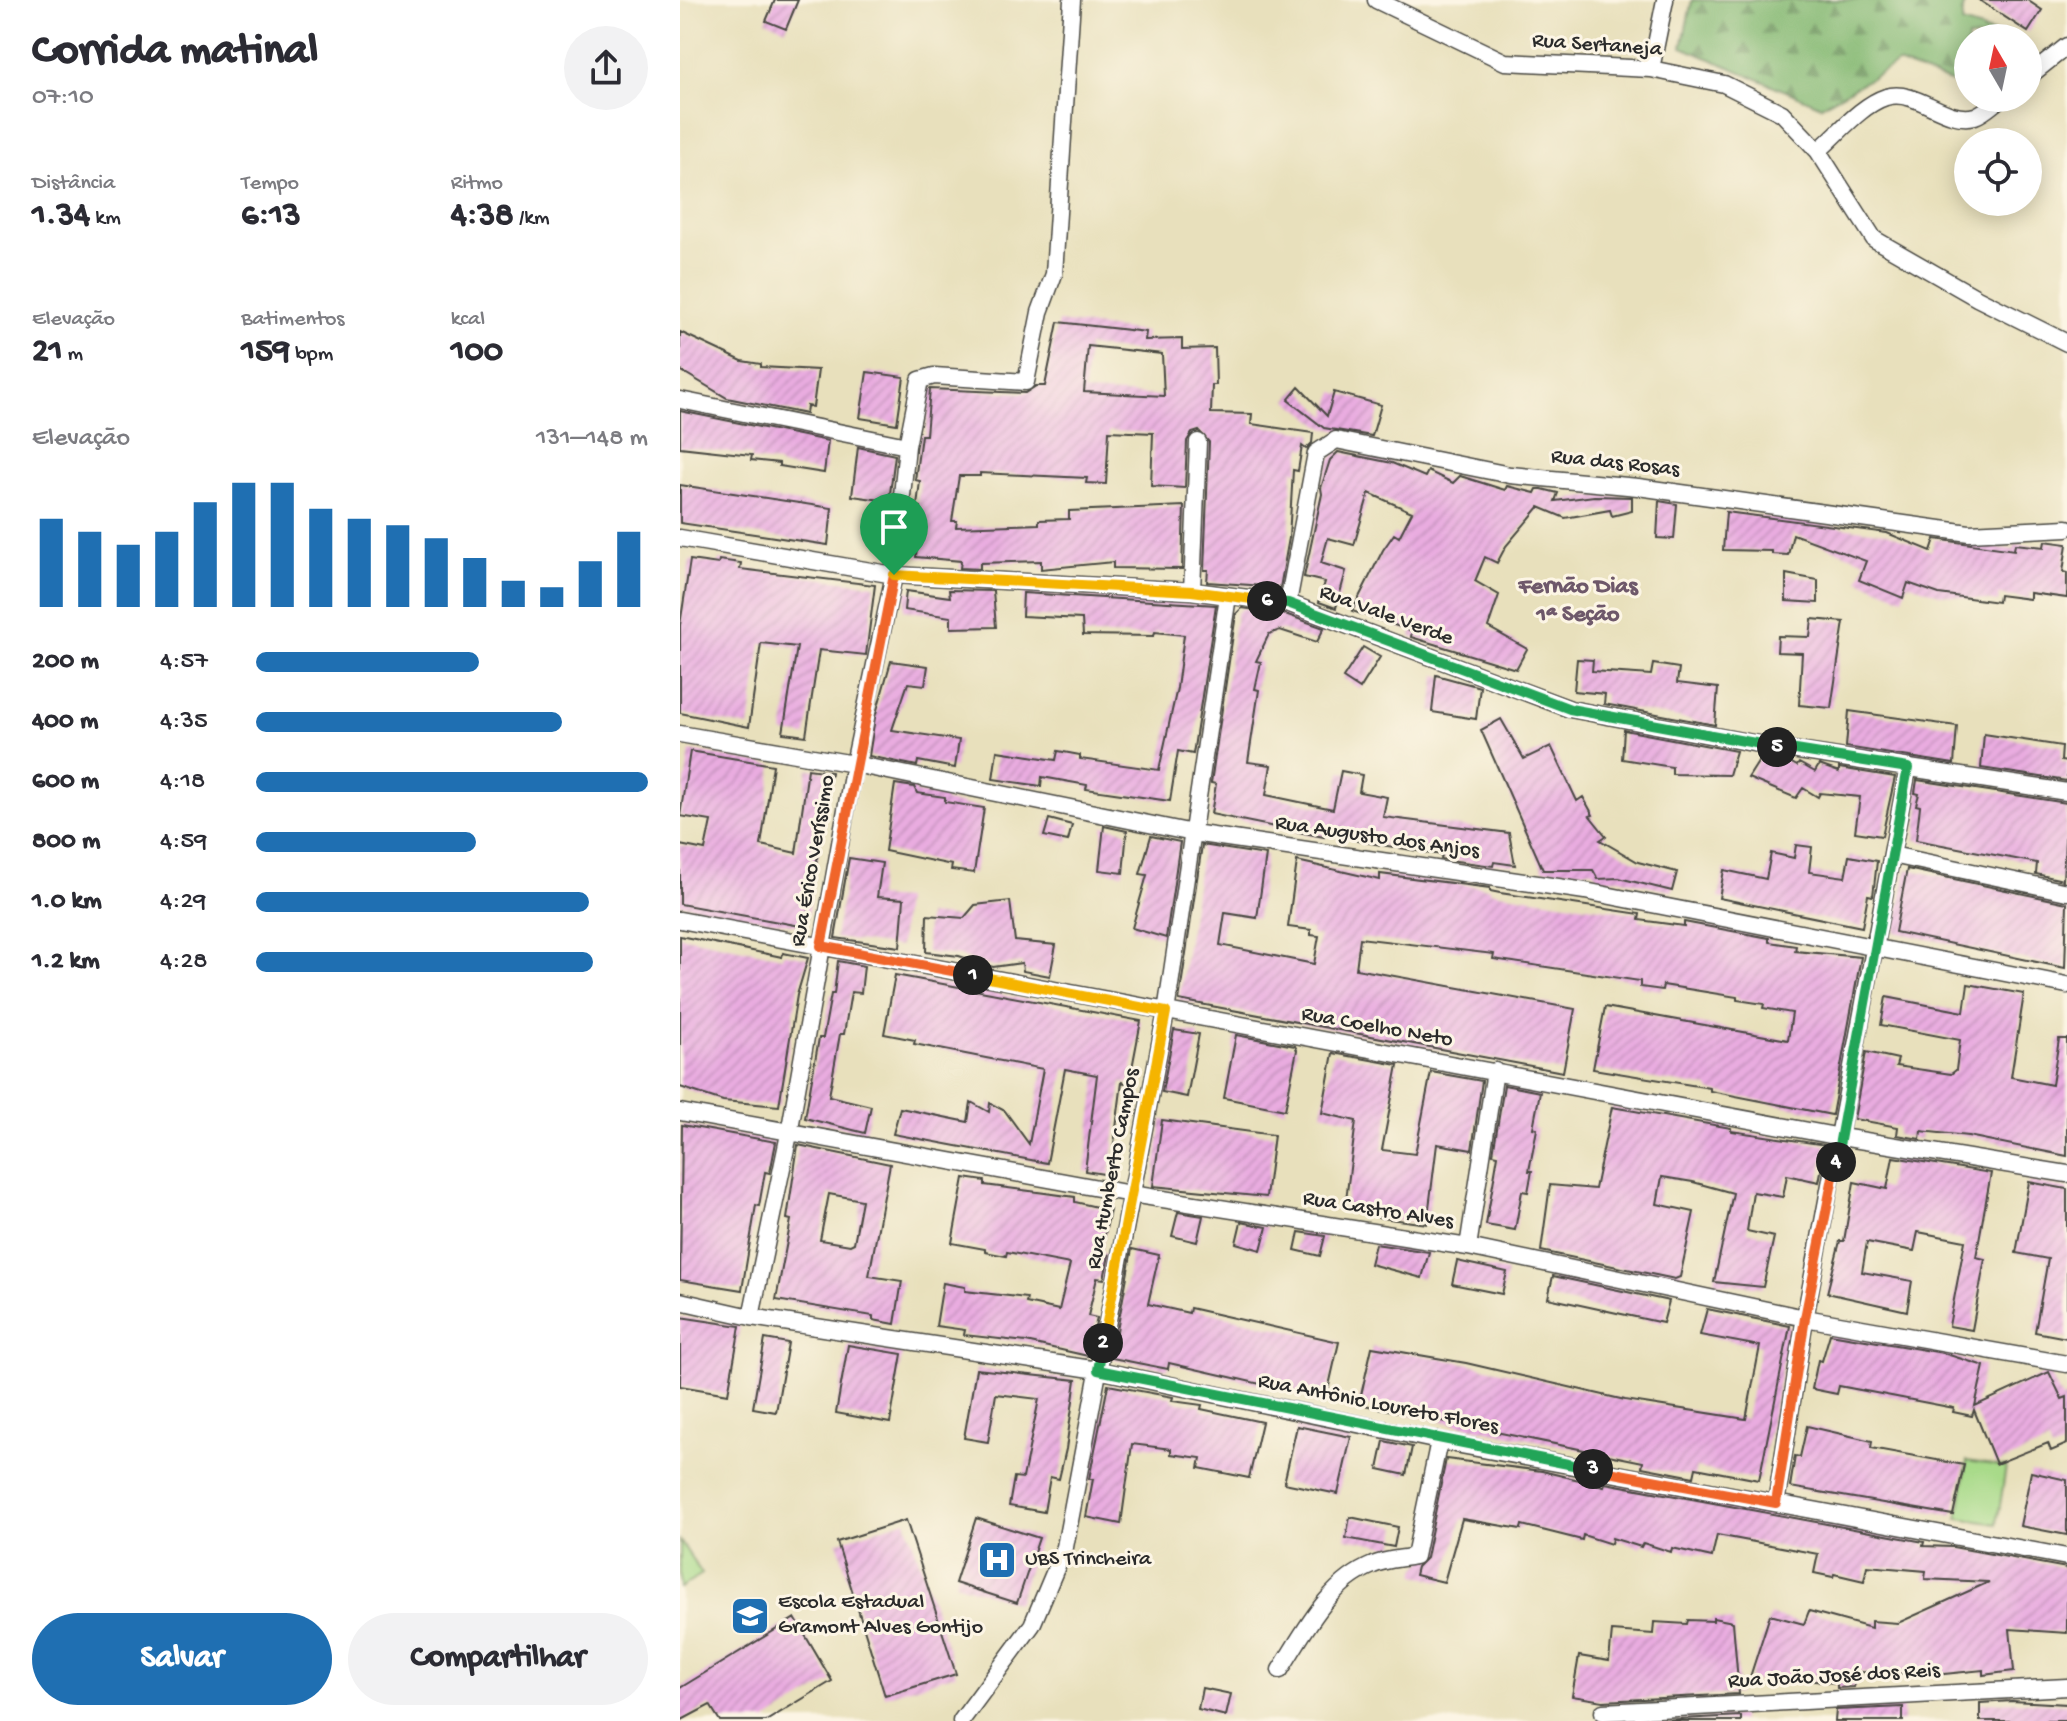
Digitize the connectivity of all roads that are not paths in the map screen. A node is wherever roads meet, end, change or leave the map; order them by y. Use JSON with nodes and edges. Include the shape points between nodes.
{"nodes":[{"id":1,"x":1072,"y":0,"type":"edge"},
{"id":2,"x":1376,"y":0,"type":"edge"},
{"id":3,"x":1665,"y":0,"type":"edge"},
{"id":4,"x":2065,"y":50,"type":"edge"},
{"id":5,"x":2042,"y":67,"type":"edge"},
{"id":6,"x":1651,"y":69,"type":"junction"},
{"id":7,"x":1981,"y":112,"type":"edge"},
{"id":8,"x":1818,"y":151,"type":"junction"},
{"id":9,"x":2067,"y":343,"type":"edge"},
{"id":10,"x":680,"y":400,"type":"edge"},
{"id":11,"x":1198,"y":442,"type":"dead end"},
{"id":12,"x":907,"y":446,"type":"junction"},
{"id":13,"x":2067,"y":528,"type":"edge"},
{"id":14,"x":680,"y":538,"type":"edge"},
{"id":15,"x":894,"y":575,"type":"junction"},
{"id":16,"x":1192,"y":591,"type":"junction"},
{"id":17,"x":1228,"y":596,"type":"junction"},
{"id":18,"x":1288,"y":603,"type":"junction"},
{"id":19,"x":680,"y":734,"type":"edge"},
{"id":20,"x":854,"y":764,"type":"junction"},
{"id":21,"x":1908,"y":768,"type":"junction"},
{"id":22,"x":2067,"y":792,"type":"edge"},
{"id":23,"x":1193,"y":833,"type":"junction"},
{"id":24,"x":1892,"y":855,"type":"junction"},
{"id":25,"x":2067,"y":892,"type":"edge"},
{"id":26,"x":680,"y":920,"type":"edge"},
{"id":27,"x":821,"y":946,"type":"junction"},
{"id":28,"x":1874,"y":948,"type":"junction"},
{"id":29,"x":2067,"y":985,"type":"edge"},
{"id":30,"x":1166,"y":1012,"type":"junction"},
{"id":31,"x":1495,"y":1071,"type":"junction"},
{"id":32,"x":680,"y":1112,"type":"edge"},
{"id":33,"x":789,"y":1134,"type":"junction"},
{"id":34,"x":1841,"y":1137,"type":"junction"},
{"id":35,"x":2067,"y":1174,"type":"edge"},
{"id":36,"x":1131,"y":1194,"type":"junction"},
{"id":37,"x":1468,"y":1247,"type":"junction"},
{"id":38,"x":680,"y":1301,"type":"edge"},
{"id":39,"x":751,"y":1317,"type":"junction"},
{"id":40,"x":1805,"y":1318,"type":"junction"},
{"id":41,"x":2067,"y":1364,"type":"edge"},
{"id":42,"x":1098,"y":1370,"type":"junction"},
{"id":43,"x":1439,"y":1441,"type":"junction"},
{"id":44,"x":1776,"y":1503,"type":"junction"},
{"id":45,"x":2067,"y":1557,"type":"edge"},
{"id":46,"x":1280,"y":1670,"type":"dead end"},
{"id":47,"x":2067,"y":1687,"type":"edge"},
{"id":48,"x":1603,"y":1712,"type":"dead end"},
{"id":49,"x":961,"y":1721,"type":"edge"}],
"edges":[{"from":1,"to":12,"type":"street","name":"Rua Érico Veríssimo","via":[[1054,274],[1040,312],[1026,382],[934,376],[920,380]]},
{"from":2,"to":6,"type":"street","name":"Rua Sertaneja","via":[[1505,62]]},
{"from":3,"to":6,"type":"street"},
{"from":4,"to":5,"type":"street"},
{"from":6,"to":8,"type":"street","name":"Rua Sertaneja","via":[[1736,90],[1782,113]]},
{"from":7,"to":8,"type":"street","via":[[1959,117],[1908,97],[1890,96],[1875,101]]},
{"from":8,"to":9,"type":"street","name":"Rua Sertaneja","via":[[1874,239]]},
{"from":10,"to":12,"type":"street"},
{"from":11,"to":16,"type":"street"},
{"from":12,"to":15,"type":"street","name":"Rua Érico Veríssimo"},
{"from":13,"to":18,"type":"street","name":"Rua das Rosas","via":[[1969,533],[1638,487],[1510,475],[1336,440],[1316,453]]},
{"from":14,"to":15,"type":"street","name":"Rua Vale Verde"},
{"from":15,"to":16,"type":"street","name":"Rua Vale Verde"},
{"from":15,"to":20,"type":"street","name":"Rua Érico Veríssimo"},
{"from":16,"to":17,"type":"street","name":"Rua Vale Verde"},
{"from":17,"to":18,"type":"street","name":"Rua Vale Verde"},
{"from":17,"to":23,"type":"street","name":"Rua Humberto Campos"},
{"from":18,"to":21,"type":"street","name":"Rua Vale Verde","via":[[1570,709]]},
{"from":19,"to":20,"type":"street","name":"Rua Augusto dos Anjos"},
{"from":20,"to":23,"type":"street","name":"Rua Augusto dos Anjos"},
{"from":20,"to":27,"type":"street","name":"Rua Érico Veríssimo"},
{"from":21,"to":22,"type":"street","name":"Rua Vale Verde"},
{"from":21,"to":24,"type":"street"},
{"from":23,"to":28,"type":"street","name":"Rua Augusto dos Anjos","via":[[1585,891]]},
{"from":23,"to":30,"type":"street","name":"Rua Humberto Campos"},
{"from":24,"to":25,"type":"street"},
{"from":24,"to":28,"type":"street"},
{"from":26,"to":27,"type":"street","name":"Rua Coelho Neto"},
{"from":27,"to":30,"type":"street","name":"Rua Coelho Neto"},
{"from":27,"to":33,"type":"street","name":"Rua Érico Veríssimo"},
{"from":28,"to":29,"type":"street","name":"Rua Augusto dos Anjos"},
{"from":28,"to":34,"type":"street"},
{"from":30,"to":31,"type":"street","name":"Rua Coelho Neto"},
{"from":30,"to":36,"type":"street","name":"Rua Humberto Campos"},
{"from":31,"to":34,"type":"street","name":"Rua Coelho Neto"},
{"from":31,"to":37,"type":"street"},
{"from":32,"to":33,"type":"street","name":"Rua Castro Alves"},
{"from":33,"to":36,"type":"street","name":"Rua Castro Alves"},
{"from":33,"to":39,"type":"street","name":"Rua Érico Veríssimo"},
{"from":34,"to":35,"type":"street","name":"Rua Coelho Neto"},
{"from":34,"to":40,"type":"street"},
{"from":36,"to":37,"type":"street","name":"Rua Castro Alves"},
{"from":36,"to":42,"type":"street","name":"Rua Humberto Campos"},
{"from":37,"to":40,"type":"street","name":"Rua Castro Alves"},
{"from":38,"to":39,"type":"street","name":"Rua Antônio Loureto Flores"},
{"from":39,"to":42,"type":"street","name":"Rua Antônio Loureto Flores"},
{"from":40,"to":41,"type":"street","name":"Rua Castro Alves"},
{"from":40,"to":44,"type":"street"},
{"from":42,"to":43,"type":"street","name":"Rua Antônio Loureto Flores"},
{"from":42,"to":49,"type":"street","name":"Rua Humberto Campos","via":[[1065,1547],[1032,1625]]},
{"from":43,"to":44,"type":"street","name":"Rua Antônio Loureto Flores"},
{"from":43,"to":46,"type":"street","via":[[1415,1556],[1375,1564],[1348,1578],[1330,1595]]},
{"from":44,"to":45,"type":"street","name":"Rua Antônio Loureto Flores"},
{"from":47,"to":48,"type":"street","name":"Rua João José dos Reis"}]}
